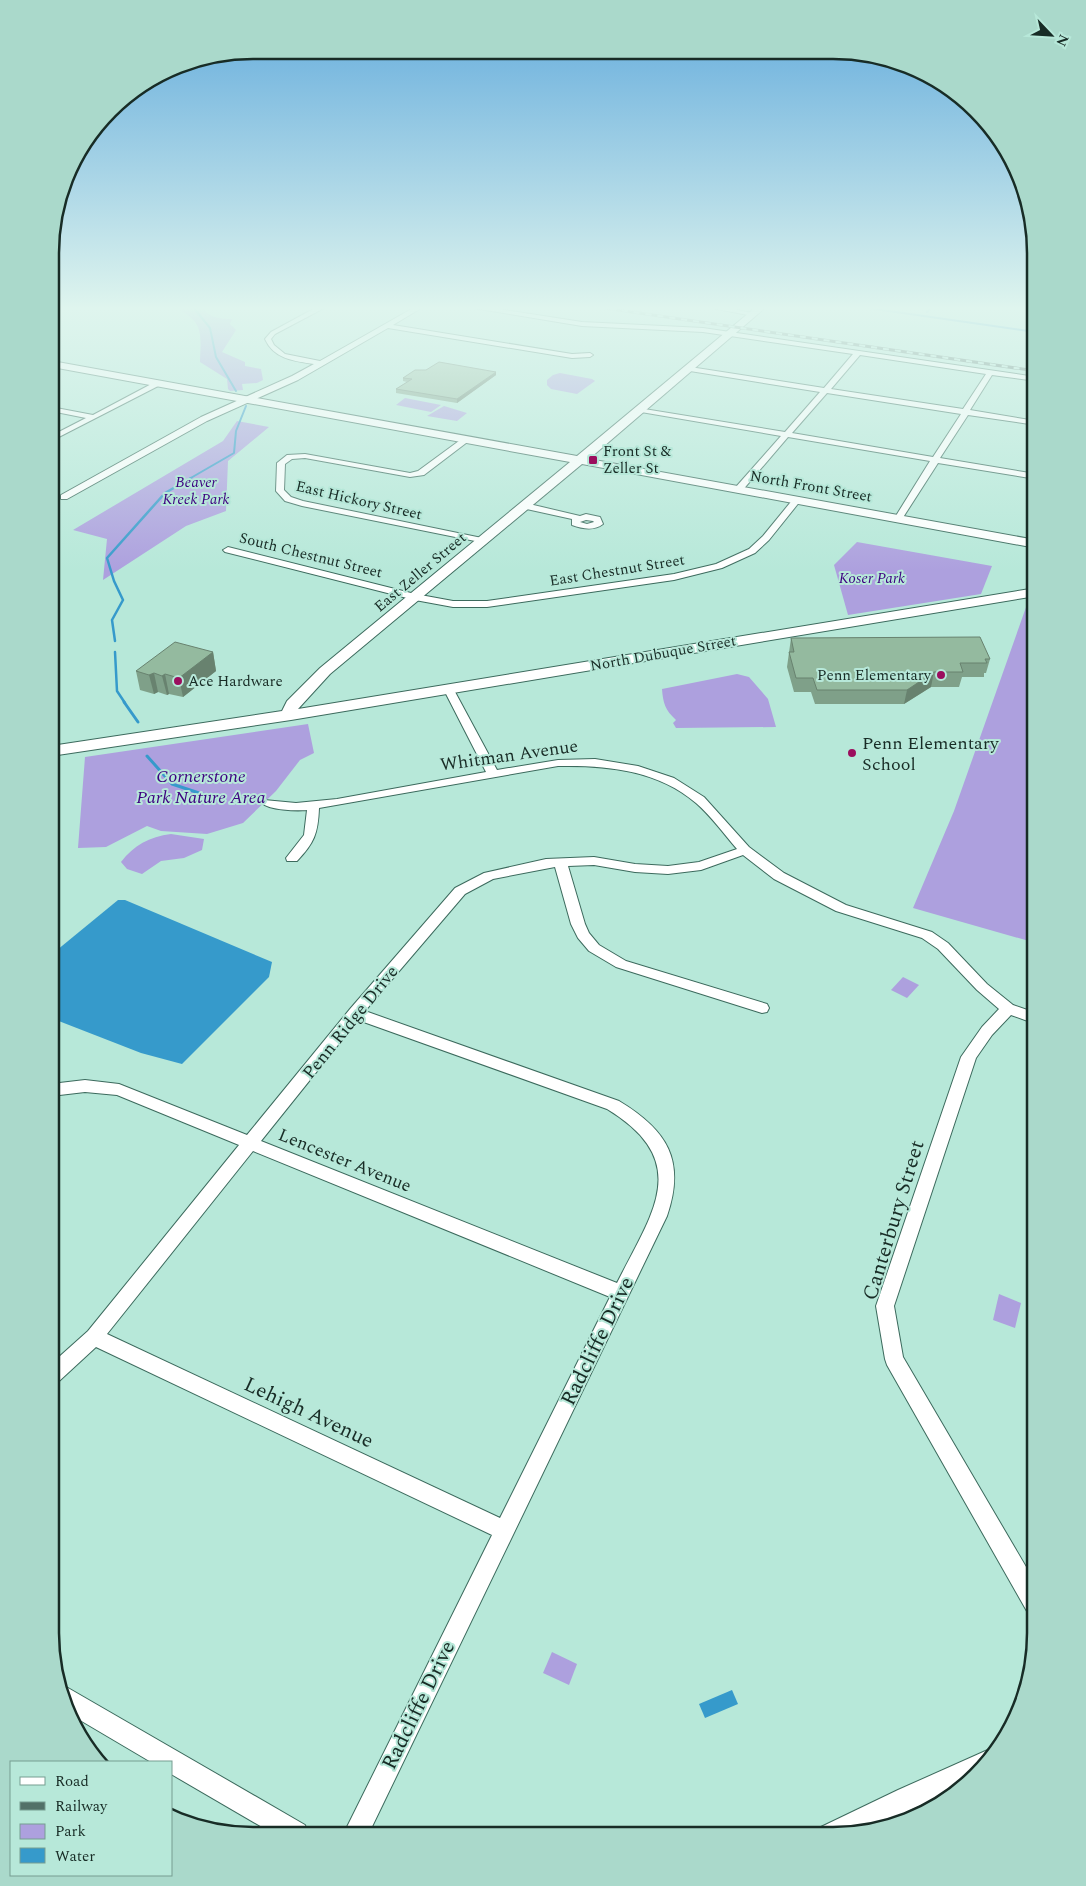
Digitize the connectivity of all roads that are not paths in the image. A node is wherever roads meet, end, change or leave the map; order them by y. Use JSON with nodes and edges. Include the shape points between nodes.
{"nodes":[{"id":1,"x":138,"y":395,"type":"edge"},
{"id":2,"x":219,"y":395,"type":"edge"},
{"id":3,"x":257,"y":395,"type":"edge"},
{"id":4,"x":658,"y":395,"type":"edge"},
{"id":5,"x":821,"y":395,"type":"edge"},
{"id":6,"x":857,"y":395,"type":"edge"},
{"id":7,"x":976,"y":395,"type":"edge"},
{"id":8,"x":246,"y":400,"type":"junction"},
{"id":9,"x":59,"y":410,"type":"edge"},
{"id":10,"x":640,"y":410,"type":"junction"},
{"id":11,"x":965,"y":412,"type":"junction"},
{"id":12,"x":93,"y":417,"type":"junction"},
{"id":13,"x":1027,"y":422,"type":"edge"},
{"id":14,"x":59,"y":435,"type":"edge"},
{"id":15,"x":786,"y":435,"type":"junction"},
{"id":16,"x":466,"y":440,"type":"junction"},
{"id":17,"x":935,"y":460,"type":"junction"},
{"id":18,"x":580,"y":461,"type":"junction"},
{"id":19,"x":1027,"y":475,"type":"edge"},
{"id":20,"x":738,"y":490,"type":"junction"},
{"id":21,"x":64,"y":497,"type":"dead end"},
{"id":22,"x":797,"y":500,"type":"junction"},
{"id":23,"x":525,"y":506,"type":"junction"},
{"id":24,"x":579,"y":518,"type":"dead end"},
{"id":25,"x":898,"y":519,"type":"junction"},
{"id":26,"x":482,"y":542,"type":"junction"},
{"id":27,"x":1027,"y":542,"type":"edge"},
{"id":28,"x":228,"y":550,"type":"dead end"},
{"id":29,"x":1027,"y":594,"type":"edge"},
{"id":30,"x":415,"y":597,"type":"junction"},
{"id":31,"x":449,"y":690,"type":"junction"},
{"id":32,"x":291,"y":716,"type":"junction"},
{"id":33,"x":59,"y":750,"type":"edge"},
{"id":34,"x":493,"y":774,"type":"junction"},
{"id":35,"x":268,"y":803,"type":"dead end"},
{"id":36,"x":313,"y":806,"type":"junction"},
{"id":37,"x":745,"y":850,"type":"junction"},
{"id":38,"x":292,"y":858,"type":"dead end"},
{"id":39,"x":560,"y":862,"type":"junction"},
{"id":40,"x":762,"y":1008,"type":"dead end"},
{"id":41,"x":1008,"y":1009,"type":"junction"},
{"id":42,"x":355,"y":1014,"type":"junction"},
{"id":43,"x":1027,"y":1016,"type":"edge"},
{"id":44,"x":59,"y":1089,"type":"edge"},
{"id":45,"x":252,"y":1143,"type":"junction"},
{"id":46,"x":621,"y":1293,"type":"junction"},
{"id":47,"x":94,"y":1337,"type":"junction"},
{"id":48,"x":59,"y":1369,"type":"edge"},
{"id":49,"x":504,"y":1530,"type":"junction"},
{"id":50,"x":1027,"y":1589,"type":"edge"},
{"id":51,"x":71,"y":1703,"type":"edge"},
{"id":52,"x":171,"y":1761,"type":"edge"},
{"id":53,"x":172,"y":1761,"type":"edge"},
{"id":54,"x":973,"y":1768,"type":"edge"},
{"id":55,"x":284,"y":1827,"type":"edge"},
{"id":56,"x":359,"y":1827,"type":"edge"},
{"id":57,"x":848,"y":1827,"type":"edge"}],
"edges":[{"from":1,"to":12,"type":"street"},
{"from":2,"to":8,"type":"street","name":"North Front Street"},
{"from":3,"to":8,"type":"street"},
{"from":4,"to":10,"type":"street","name":"East Zeller Street"},
{"from":5,"to":15,"type":"street"},
{"from":6,"to":11,"type":"street"},
{"from":7,"to":11,"type":"street"},
{"from":8,"to":16,"type":"street","name":"North Front Street"},
{"from":8,"to":21,"type":"street","via":[[204,419]]},
{"from":9,"to":12,"type":"street"},
{"from":10,"to":15,"type":"street"},
{"from":10,"to":18,"type":"street","name":"East Zeller Street"},
{"from":11,"to":13,"type":"street"},
{"from":11,"to":17,"type":"street"},
{"from":12,"to":14,"type":"street"},
{"from":15,"to":17,"type":"street"},
{"from":15,"to":20,"type":"street"},
{"from":16,"to":18,"type":"street","name":"North Front Street"},
{"from":16,"to":26,"type":"street","name":"East Hickory Street","via":[[426,470],[410,475],[305,456],[290,457],[281,463],[280,491],[297,502]]},
{"from":17,"to":19,"type":"street"},
{"from":17,"to":25,"type":"street"},
{"from":18,"to":20,"type":"street","name":"North Front Street"},
{"from":18,"to":23,"type":"street","name":"East Zeller Street"},
{"from":20,"to":22,"type":"street","name":"North Front Street"},
{"from":22,"to":25,"type":"street","name":"North Front Street"},
{"from":22,"to":30,"type":"street","name":"East Chestnut Street","via":[[752,552],[704,571],[487,604],[453,604]]},
{"from":23,"to":24,"type":"street"},
{"from":23,"to":26,"type":"street","name":"East Zeller Street"},
{"from":25,"to":27,"type":"street","name":"North Front Street"},
{"from":26,"to":30,"type":"street","name":"East Zeller Street"},
{"from":28,"to":30,"type":"street","name":"South Chestnut Street"},
{"from":29,"to":31,"type":"street","name":"North Dubuque Street"},
{"from":30,"to":32,"type":"street","name":"East Zeller Street","via":[[325,671],[293,704]]},
{"from":31,"to":32,"type":"street","name":"North Dubuque Street"},
{"from":31,"to":34,"type":"street"},
{"from":32,"to":33,"type":"street","name":"North Dubuque Street"},
{"from":34,"to":36,"type":"street","name":"Whitman Avenue"},
{"from":34,"to":37,"type":"street","name":"Whitman Avenue","via":[[578,762],[615,765],[653,774],[700,800]]},
{"from":35,"to":36,"type":"street","name":"Whitman Avenue"},
{"from":36,"to":38,"type":"street","via":[[312,834]]},
{"from":37,"to":39,"type":"street","name":"Penn Ridge Drive","via":[[701,866],[668,870],[594,861]]},
{"from":37,"to":41,"type":"street","name":"Whitman Avenue","via":[[779,876],[824,900],[927,935],[944,946],[982,987]]},
{"from":39,"to":40,"type":"street","via":[[578,924],[594,948],[621,964]]},
{"from":39,"to":42,"type":"street","name":"Penn Ridge Drive","via":[[502,872],[460,890]]},
{"from":41,"to":43,"type":"street","name":"Whitman Avenue"},
{"from":41,"to":50,"type":"street","name":"Canterbury Street","via":[[969,1057],[885,1306],[894,1358]]},
{"from":42,"to":45,"type":"street","name":"Penn Ridge Drive"},
{"from":42,"to":46,"type":"street","name":"Radcliffe Drive","via":[[613,1105],[642,1124],[663,1154],[668,1185],[659,1216]]},
{"from":44,"to":45,"type":"street","name":"Lencester Avenue","via":[[95,1086],[119,1090]]},
{"from":45,"to":46,"type":"street","name":"Lencester Avenue"},
{"from":45,"to":47,"type":"street","name":"Penn Ridge Drive"},
{"from":46,"to":49,"type":"street","name":"Radcliffe Drive"},
{"from":47,"to":48,"type":"street","name":"Penn Ridge Drive"},
{"from":47,"to":49,"type":"street","name":"Lehigh Avenue"},
{"from":49,"to":56,"type":"street","name":"Radcliffe Drive"},
{"from":51,"to":52,"type":"street"},
{"from":53,"to":55,"type":"street"},
{"from":54,"to":57,"type":"street"}]}
